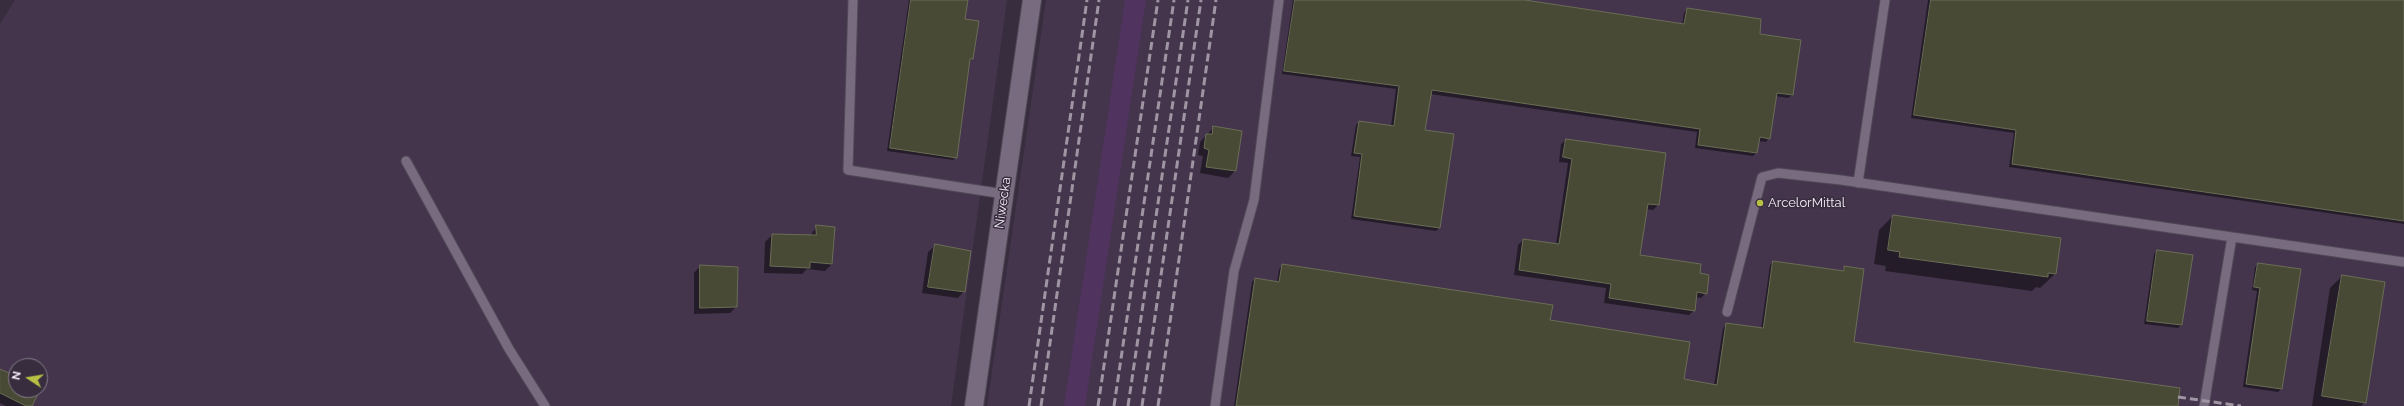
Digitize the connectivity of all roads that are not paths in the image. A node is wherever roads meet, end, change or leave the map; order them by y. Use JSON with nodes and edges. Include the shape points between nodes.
{"nodes":[{"id":1,"x":853,"y":0,"type":"edge"},
{"id":2,"x":1032,"y":0,"type":"edge"},
{"id":3,"x":1278,"y":0,"type":"edge"},
{"id":4,"x":1885,"y":0,"type":"edge"},
{"id":5,"x":406,"y":161,"type":"dead end"},
{"id":6,"x":1858,"y":183,"type":"junction"},
{"id":7,"x":1004,"y":194,"type":"junction"},
{"id":8,"x":2232,"y":237,"type":"junction"},
{"id":9,"x":2404,"y":262,"type":"edge"},
{"id":10,"x":1727,"y":312,"type":"dead end"},
{"id":11,"x":545,"y":406,"type":"edge"},
{"id":12,"x":974,"y":406,"type":"edge"},
{"id":13,"x":1215,"y":406,"type":"edge"},
{"id":14,"x":2204,"y":406,"type":"edge"}],
"edges":[{"from":1,"to":7,"type":"lane","via":[[848,170]]},
{"from":2,"to":7,"type":"street","name":"Niwecka"},
{"from":3,"to":13,"type":"lane","via":[[1254,200],[1234,272]]},
{"from":4,"to":6,"type":"lane"},
{"from":5,"to":11,"type":"lane","via":[[509,349]]},
{"from":6,"to":8,"type":"lane"},
{"from":6,"to":10,"type":"lane","via":[[1778,173],[1762,177]]},
{"from":7,"to":12,"type":"street","name":"Niwecka"},
{"from":8,"to":9,"type":"lane"},
{"from":8,"to":14,"type":"lane"}]}
